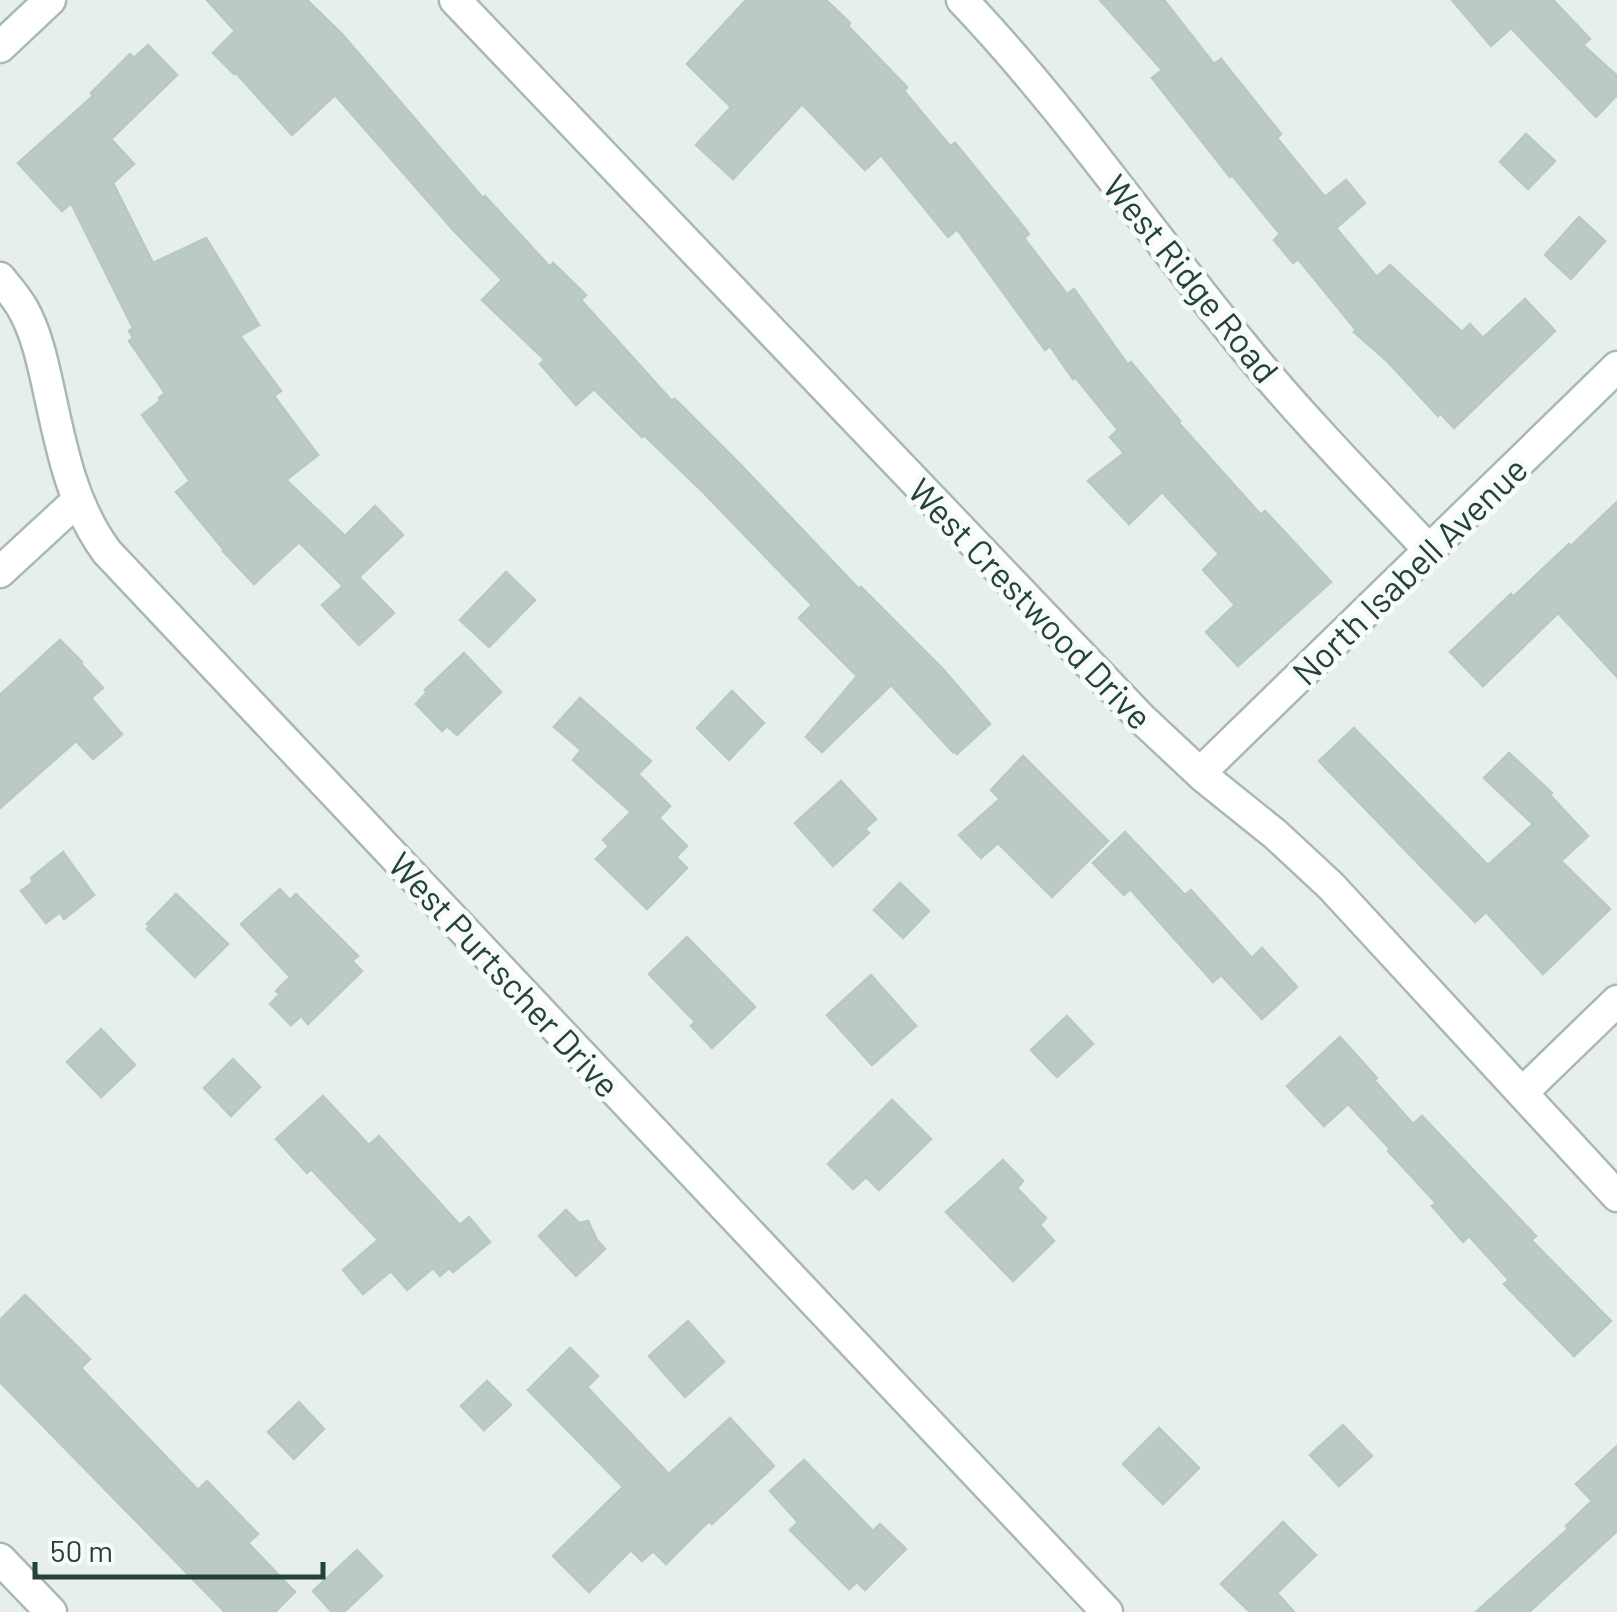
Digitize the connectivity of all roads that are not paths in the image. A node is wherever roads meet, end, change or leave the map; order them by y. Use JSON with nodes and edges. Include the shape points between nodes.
{"nodes":[{"id":1,"x":50,"y":0,"type":"edge"},
{"id":2,"x":455,"y":0,"type":"edge"},
{"id":3,"x":962,"y":0,"type":"edge"},
{"id":4,"x":0,"y":47,"type":"edge"},
{"id":5,"x":0,"y":278,"type":"edge"},
{"id":6,"x":1617,"y":367,"type":"edge"},
{"id":7,"x":78,"y":500,"type":"junction"},
{"id":8,"x":1430,"y":550,"type":"junction"},
{"id":9,"x":0,"y":572,"type":"edge"},
{"id":10,"x":1200,"y":773,"type":"junction"},
{"id":11,"x":1617,"y":1000,"type":"edge"},
{"id":12,"x":1523,"y":1092,"type":"junction"},
{"id":13,"x":1617,"y":1196,"type":"edge"},
{"id":14,"x":0,"y":1559,"type":"edge"},
{"id":15,"x":51,"y":1612,"type":"edge"},
{"id":16,"x":1107,"y":1612,"type":"edge"}],
"edges":[{"from":1,"to":4,"type":"street"},
{"from":2,"to":10,"type":"street","name":"West Crestwood Drive"},
{"from":3,"to":8,"type":"street","name":"West Ridge Road","via":[[1248,352]]},
{"from":5,"to":7,"type":"street","name":"West Purtscher Drive","via":[[32,328]]},
{"from":6,"to":8,"type":"street","name":"North Isabell Avenue"},
{"from":7,"to":9,"type":"street"},
{"from":7,"to":16,"type":"street","name":"West Purtscher Drive","via":[[121,569]]},
{"from":8,"to":10,"type":"street","name":"North Isabell Avenue"},
{"from":10,"to":12,"type":"street","name":"West Crestwood Drive","via":[[1331,886]]},
{"from":11,"to":12,"type":"street"},
{"from":12,"to":13,"type":"street","name":"West Crestwood Drive"},
{"from":14,"to":15,"type":"street"}]}
